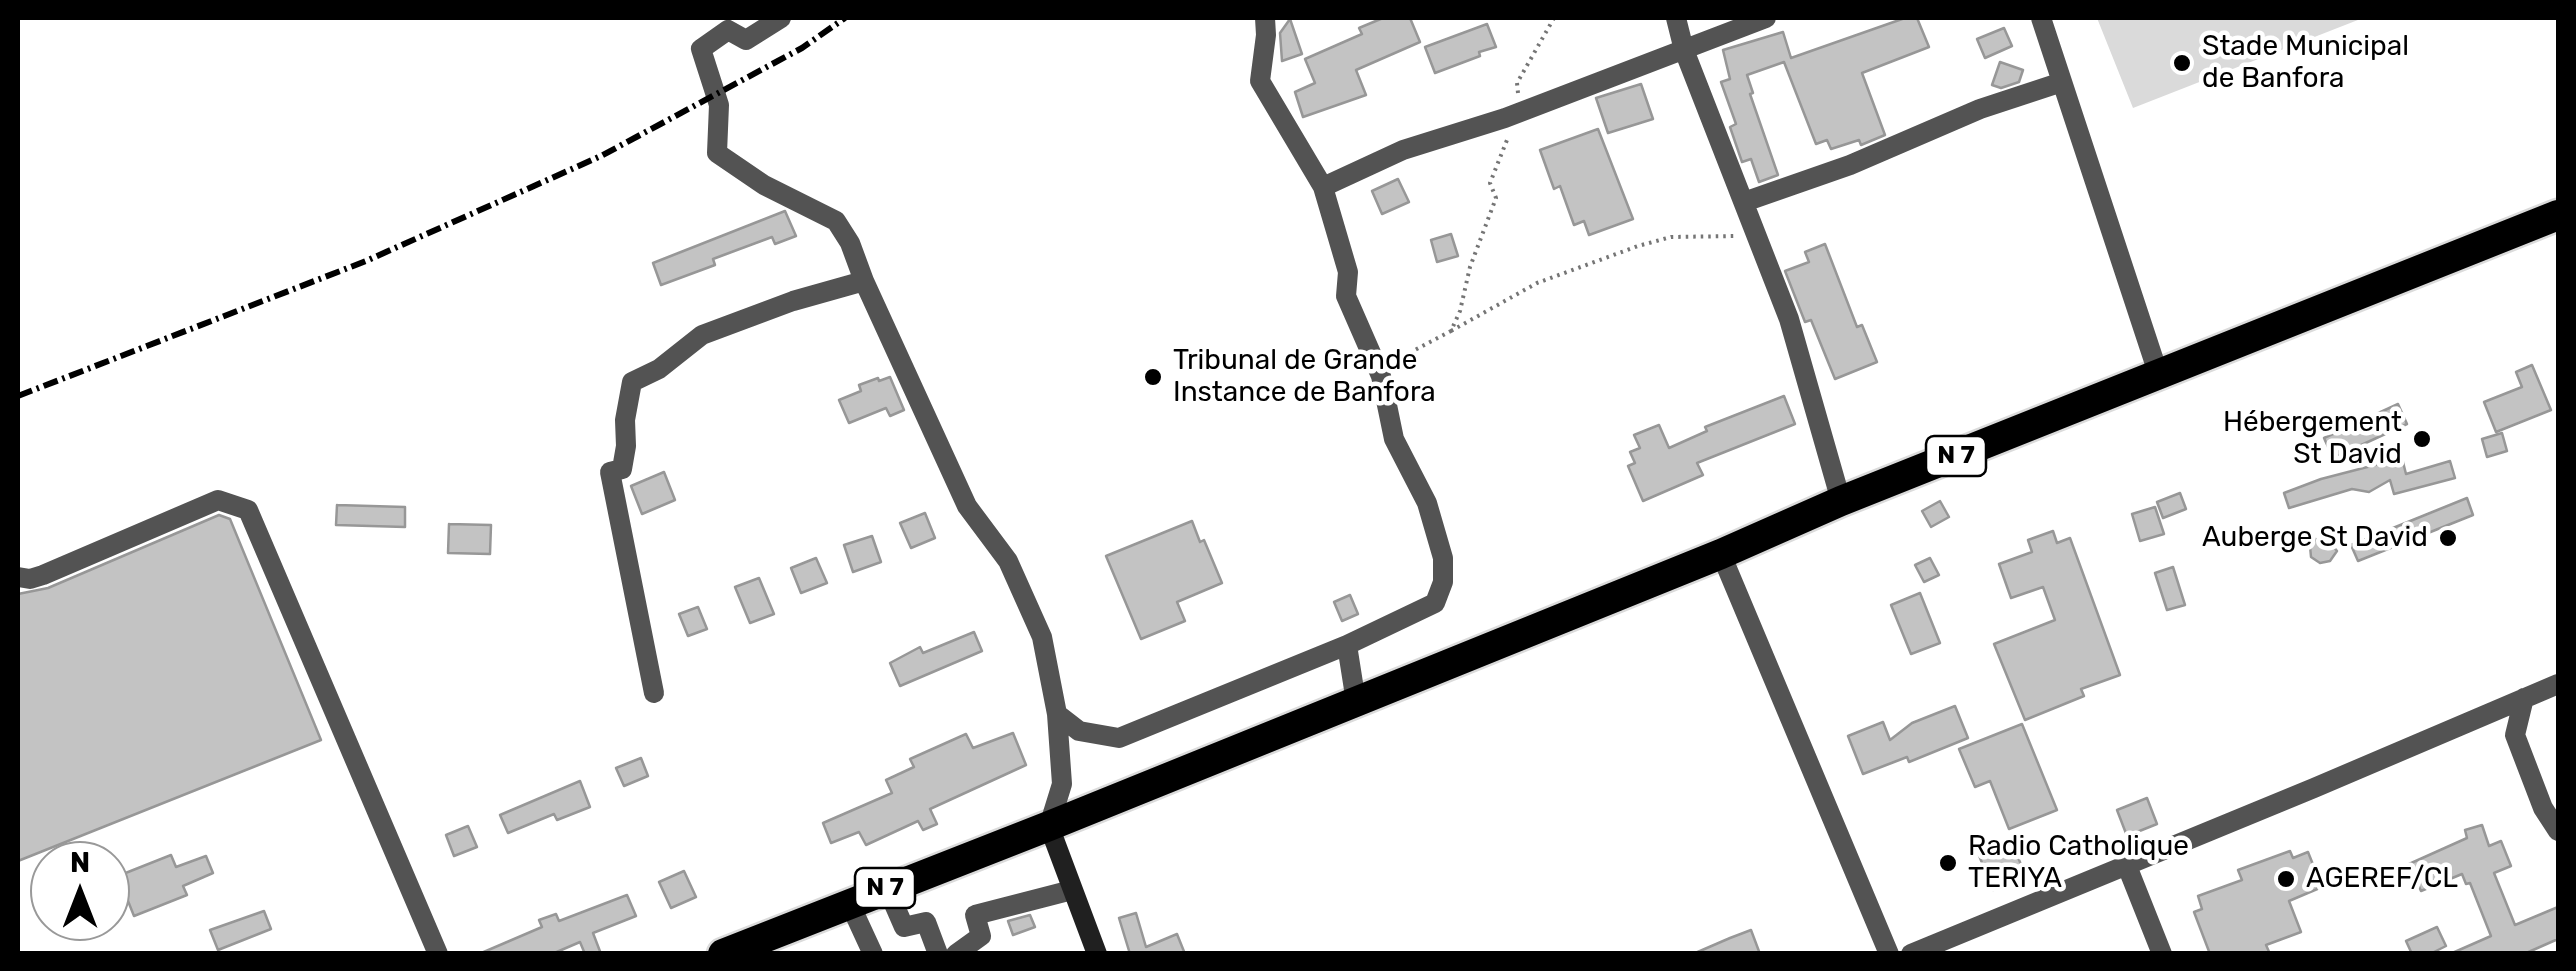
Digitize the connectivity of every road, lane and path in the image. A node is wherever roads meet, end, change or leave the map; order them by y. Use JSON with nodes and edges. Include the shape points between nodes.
{"nodes":[{"id":1,"x":781,"y":18,"type":"edge"},
{"id":2,"x":1265,"y":18,"type":"edge"},
{"id":3,"x":1554,"y":18,"type":"edge"},
{"id":4,"x":1676,"y":18,"type":"edge"},
{"id":5,"x":1766,"y":18,"type":"edge"},
{"id":6,"x":2041,"y":18,"type":"edge"},
{"id":7,"x":1684,"y":50,"type":"junction"},
{"id":8,"x":2062,"y":82,"type":"junction"},
{"id":9,"x":1518,"y":112,"type":"junction"},
{"id":10,"x":1324,"y":187,"type":"junction"},
{"id":11,"x":1744,"y":202,"type":"junction"},
{"id":12,"x":2558,"y":215,"type":"edge"},
{"id":13,"x":1756,"y":236,"type":"junction"},
{"id":14,"x":864,"y":281,"type":"junction"},
{"id":15,"x":1452,"y":331,"type":"junction"},
{"id":16,"x":2158,"y":376,"type":"junction"},
{"id":17,"x":1382,"y":381,"type":"junction"},
{"id":18,"x":1840,"y":501,"type":"junction"},
{"id":19,"x":1721,"y":554,"type":"junction"},
{"id":20,"x":18,"y":577,"type":"edge"},
{"id":21,"x":1347,"y":645,"type":"junction"},
{"id":22,"x":2558,"y":684,"type":"edge"},
{"id":23,"x":654,"y":694,"type":"dead end"},
{"id":24,"x":2524,"y":698,"type":"junction"},
{"id":25,"x":1356,"y":702,"type":"junction"},
{"id":26,"x":1057,"y":714,"type":"junction"},
{"id":27,"x":1049,"y":826,"type":"junction"},
{"id":28,"x":2558,"y":831,"type":"edge"},
{"id":29,"x":2127,"y":866,"type":"junction"},
{"id":30,"x":887,"y":888,"type":"junction"},
{"id":31,"x":1072,"y":890,"type":"junction"},
{"id":32,"x":848,"y":902,"type":"junction"},
{"id":33,"x":438,"y":954,"type":"edge"},
{"id":34,"x":722,"y":954,"type":"edge"},
{"id":35,"x":873,"y":954,"type":"edge"},
{"id":36,"x":938,"y":954,"type":"edge"},
{"id":37,"x":956,"y":954,"type":"edge"},
{"id":38,"x":1097,"y":954,"type":"edge"},
{"id":39,"x":1889,"y":954,"type":"edge"},
{"id":40,"x":1911,"y":954,"type":"edge"},
{"id":41,"x":2162,"y":954,"type":"edge"}],
"edges":[{"from":1,"to":14,"type":"street","via":[[746,40],[728,30],[701,49],[719,105],[717,153],[836,221]]},
{"from":2,"to":10,"type":"street","via":[[1260,81]]},
{"from":3,"to":9,"type":"path","via":[[1518,83]]},
{"from":4,"to":7,"type":"street"},
{"from":5,"to":7,"type":"street"},
{"from":6,"to":8,"type":"street"},
{"from":7,"to":9,"type":"street"},
{"from":7,"to":11,"type":"street"},
{"from":8,"to":11,"type":"street"},
{"from":8,"to":16,"type":"street"},
{"from":9,"to":10,"type":"street","via":[[1403,150]]},
{"from":9,"to":15,"type":"path","via":[[1490,183],[1496,198]]},
{"from":10,"to":17,"type":"street","via":[[1348,272],[1346,296]]},
{"from":11,"to":13,"type":"street"},
{"from":12,"to":16,"type":"highway","number":"N 7"},
{"from":13,"to":15,"type":"path","via":[[1671,237],[1638,246],[1536,283]]},
{"from":13,"to":18,"type":"street","via":[[1789,319]]},
{"from":14,"to":23,"type":"street","via":[[702,335],[632,382],[622,470],[610,472]]},
{"from":14,"to":26,"type":"street","via":[[967,506],[1008,561],[1036,622]]},
{"from":15,"to":17,"type":"path","via":[[1395,361]]},
{"from":16,"to":18,"type":"highway","number":"N 7"},
{"from":17,"to":21,"type":"street","via":[[1394,439],[1427,503],[1443,582],[1435,604]]},
{"from":18,"to":19,"type":"highway","number":"N 7"},
{"from":19,"to":25,"type":"highway","number":"N 7"},
{"from":19,"to":39,"type":"street"},
{"from":20,"to":33,"type":"street","via":[[43,575],[218,500],[248,510]]},
{"from":21,"to":25,"type":"street"},
{"from":21,"to":26,"type":"street","via":[[1119,738],[1080,732]]},
{"from":22,"to":24,"type":"street"},
{"from":24,"to":28,"type":"street","via":[[2515,736]]},
{"from":24,"to":29,"type":"street"},
{"from":25,"to":27,"type":"highway","number":"N 7"},
{"from":26,"to":27,"type":"street","via":[[1062,784]]},
{"from":27,"to":30,"type":"highway","number":"N 7"},
{"from":27,"to":31,"type":"main road"},
{"from":29,"to":40,"type":"street"},
{"from":29,"to":41,"type":"street"},
{"from":30,"to":32,"type":"highway","number":"N 7"},
{"from":30,"to":36,"type":"street","via":[[904,928],[926,922]]},
{"from":31,"to":37,"type":"street","via":[[975,916],[981,936]]},
{"from":31,"to":38,"type":"main road"},
{"from":32,"to":34,"type":"highway","number":"N 7"},
{"from":32,"to":35,"type":"street"}]}
